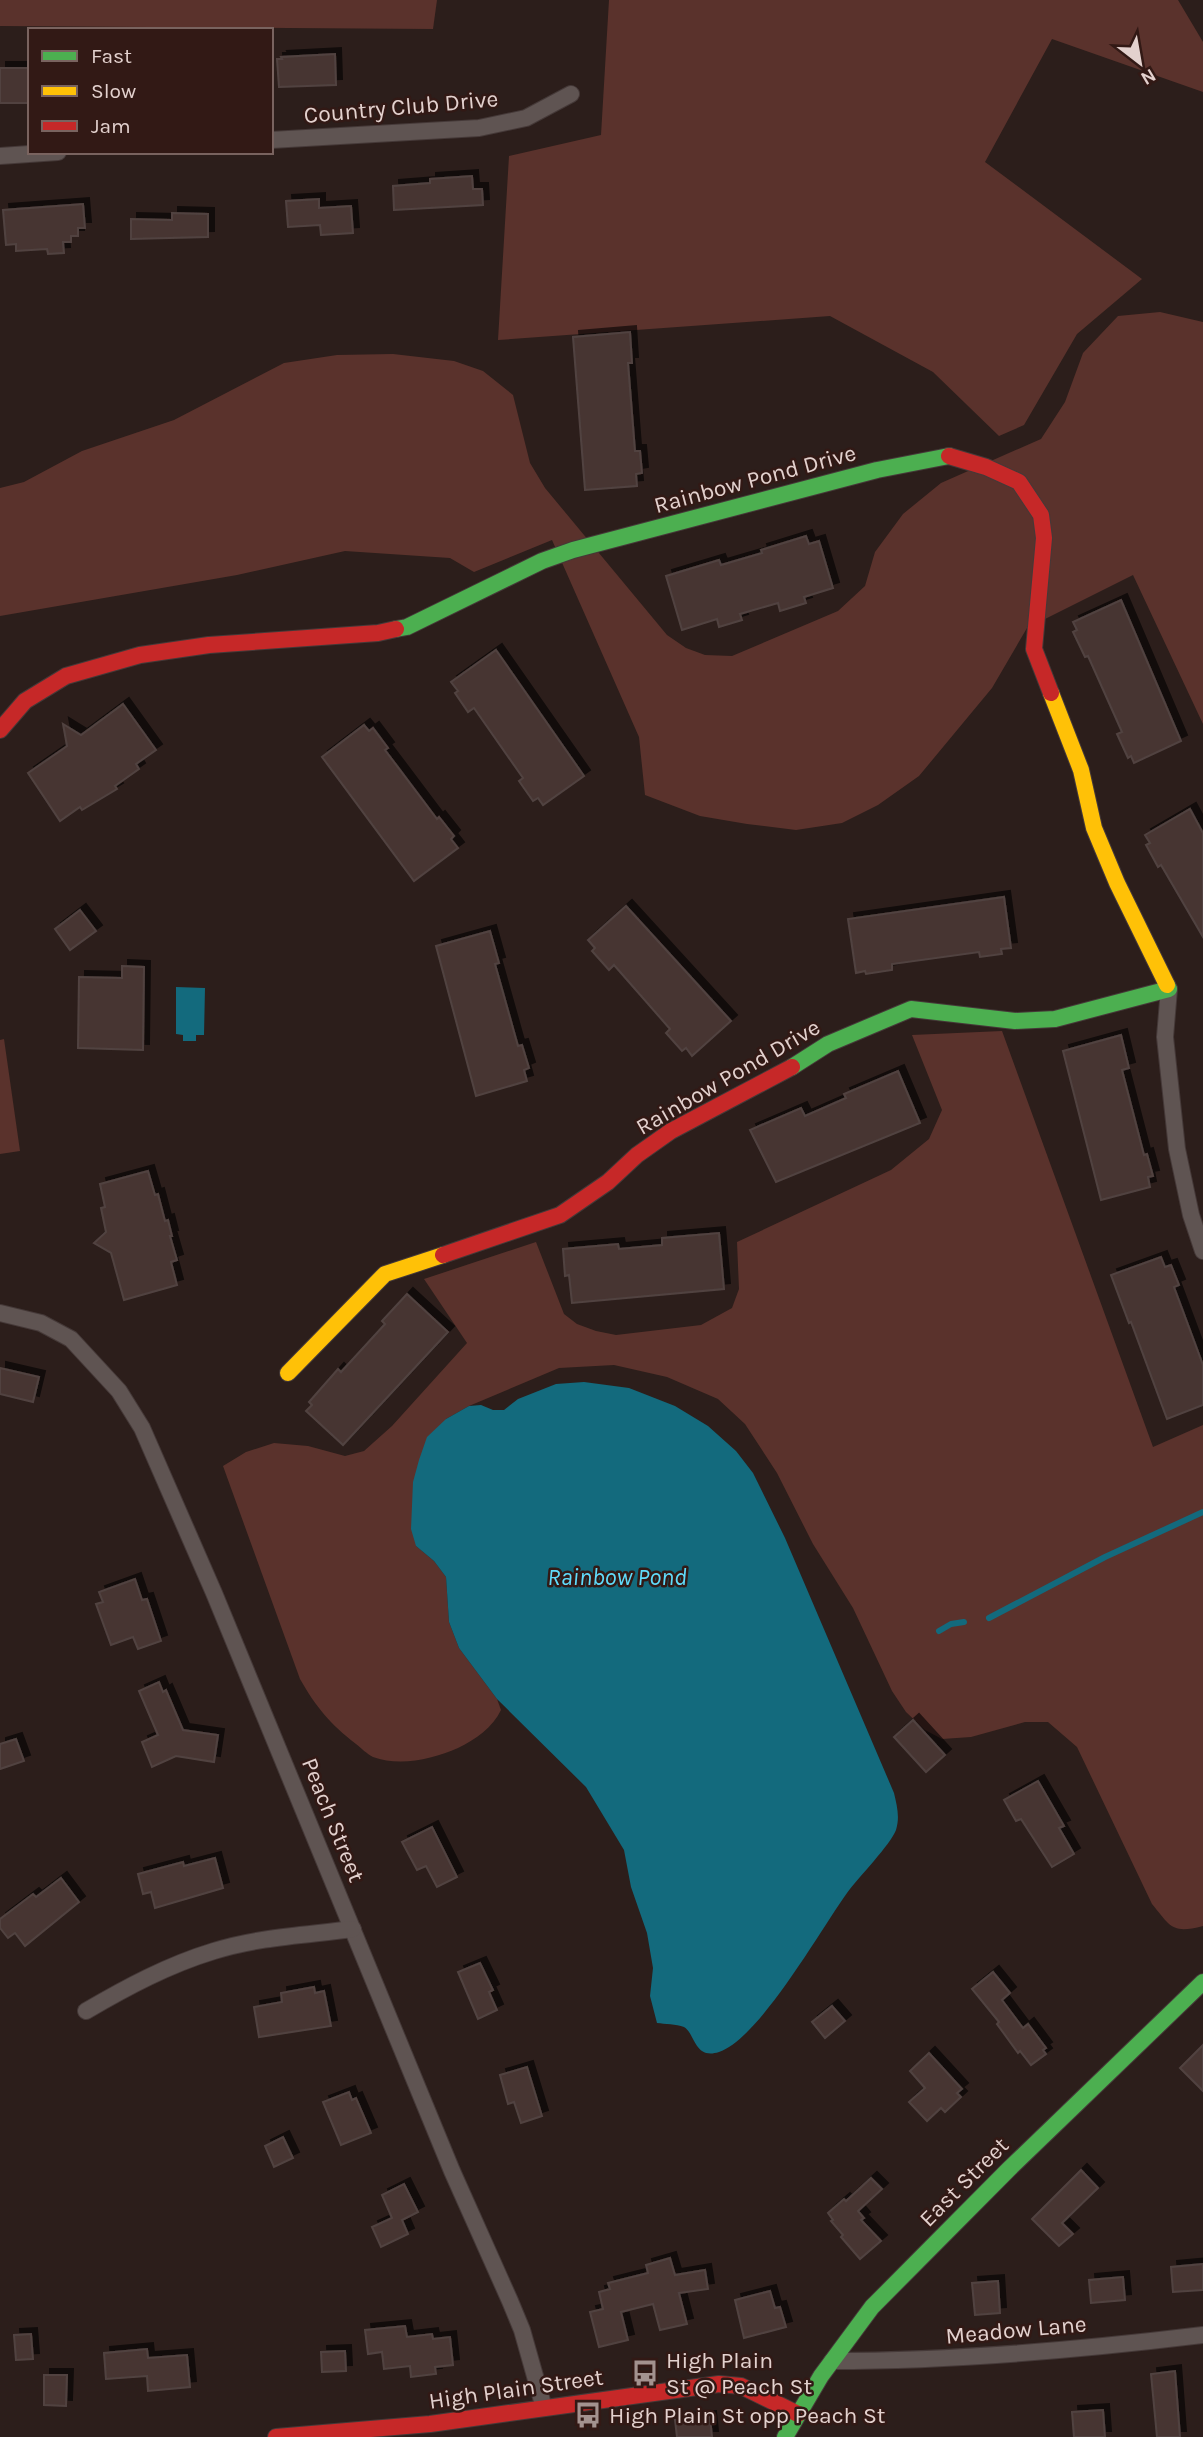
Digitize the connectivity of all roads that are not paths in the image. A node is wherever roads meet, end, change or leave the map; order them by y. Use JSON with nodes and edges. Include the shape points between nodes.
{"nodes":[{"id":1,"x":571,"y":94,"type":"dead end"},
{"id":2,"x":273,"y":140,"type":"edge"},
{"id":3,"x":29,"y":154,"type":"edge"},
{"id":4,"x":0,"y":156,"type":"edge"},
{"id":5,"x":0,"y":730,"type":"edge"},
{"id":6,"x":1169,"y":989,"type":"junction"},
{"id":7,"x":1203,"y":1251,"type":"edge"},
{"id":8,"x":0,"y":1313,"type":"edge"},
{"id":9,"x":288,"y":1373,"type":"dead end"},
{"id":10,"x":354,"y":1929,"type":"junction"},
{"id":11,"x":1203,"y":1982,"type":"edge"},
{"id":12,"x":86,"y":2011,"type":"dead end"},
{"id":13,"x":1203,"y":2335,"type":"edge"},
{"id":14,"x":832,"y":2361,"type":"junction"},
{"id":15,"x":544,"y":2409,"type":"junction"},
{"id":16,"x":798,"y":2414,"type":"junction"},
{"id":17,"x":276,"y":2437,"type":"edge"},
{"id":18,"x":785,"y":2437,"type":"edge"}],
"edges":[{"from":1,"to":2,"type":"street","name":"Country Club Drive","via":[[526,118],[479,128]]},
{"from":3,"to":4,"type":"street"},
{"from":5,"to":6,"type":"street","name":"Rainbow Pond Drive","via":[[25,701],[86,669],[209,645],[407,627],[573,550],[877,470],[948,456],[1019,482],[1041,514],[1044,538],[1034,649],[1081,770],[1094,828]]},
{"from":6,"to":7,"type":"street","via":[[1165,1037],[1177,1149]]},
{"from":6,"to":9,"type":"street","name":"Rainbow Pond Drive","via":[[1055,1019],[1015,1021],[911,1009],[828,1044],[671,1131],[560,1215],[385,1274]]},
{"from":8,"to":10,"type":"street","name":"Peach Street","via":[[41,1323],[71,1339],[119,1391],[142,1428]]},
{"from":10,"to":12,"type":"street","via":[[216,1950],[171,1966]]},
{"from":10,"to":15,"type":"street","name":"Peach Street","via":[[522,2330]]},
{"from":11,"to":14,"type":"street","name":"East Street","via":[[903,2275],[872,2307]]},
{"from":13,"to":14,"type":"street","name":"Meadow Lane","via":[[1017,2354]]},
{"from":14,"to":16,"type":"street","name":"East Street"},
{"from":15,"to":16,"type":"street","name":"High Plain Street","via":[[719,2384],[741,2386]]},
{"from":15,"to":17,"type":"street","name":"High Plain Street"},
{"from":16,"to":18,"type":"street","name":"East Street"}]}
